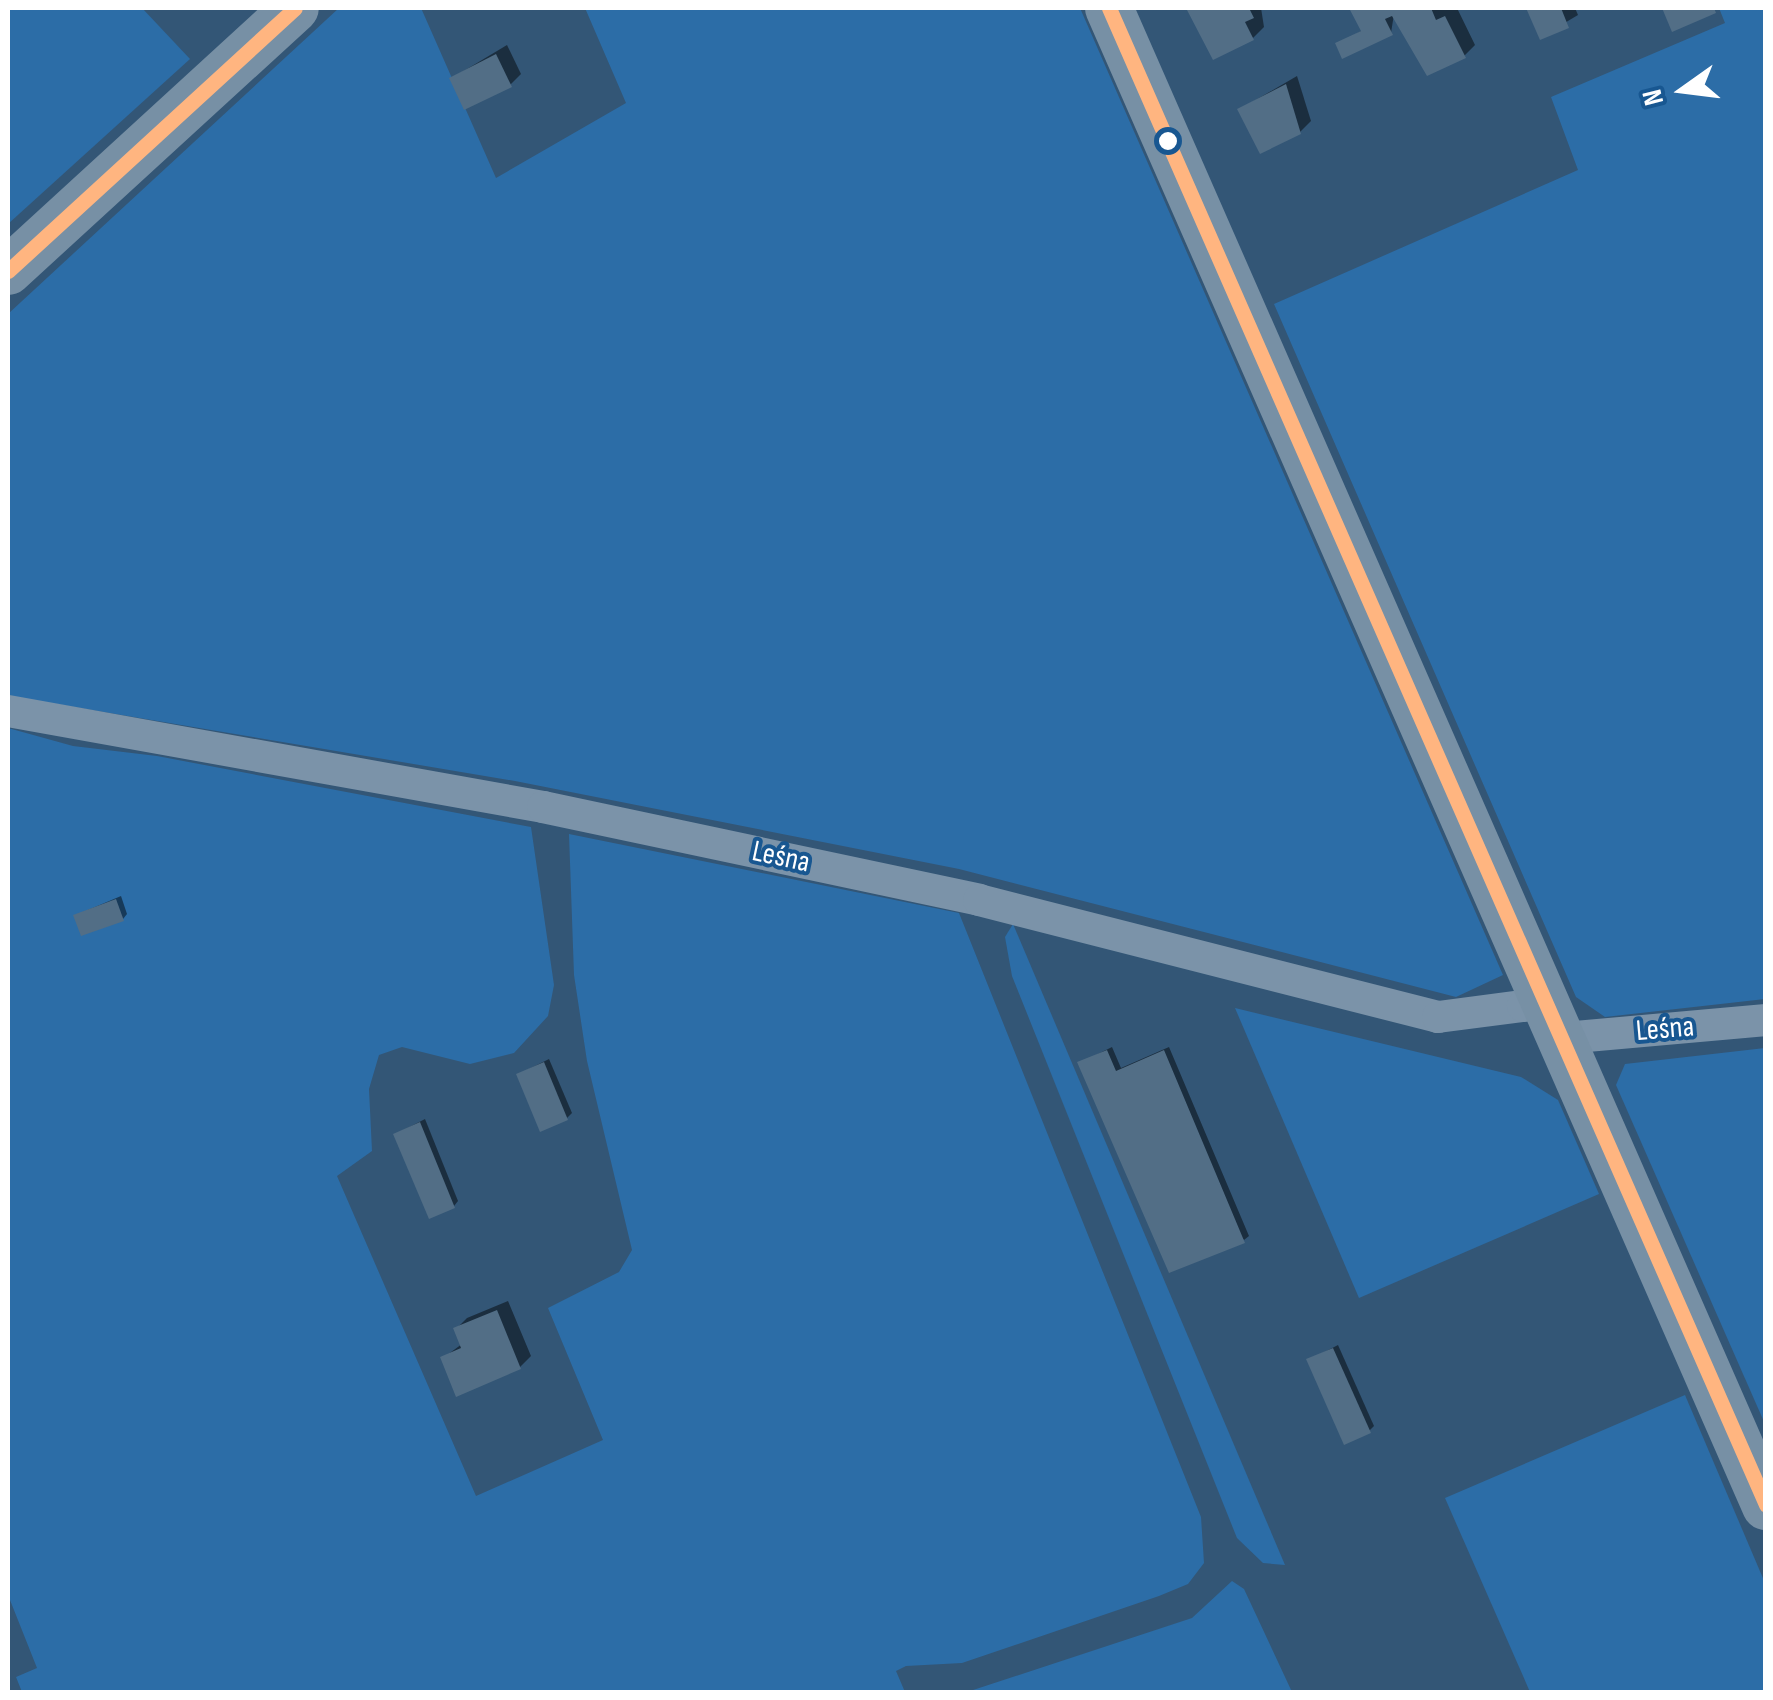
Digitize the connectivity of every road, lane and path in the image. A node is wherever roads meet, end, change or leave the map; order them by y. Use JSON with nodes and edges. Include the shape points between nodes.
{"nodes":[{"id":1,"x":295,"y":8,"type":"edge"},
{"id":2,"x":1109,"y":8,"type":"edge"},
{"id":3,"x":8,"y":270,"type":"edge"},
{"id":4,"x":8,"y":711,"type":"edge"},
{"id":5,"x":1545,"y":994,"type":"junction"},
{"id":6,"x":1766,"y":1020,"type":"edge"},
{"id":7,"x":1564,"y":1038,"type":"junction"},
{"id":8,"x":1766,"y":1506,"type":"edge"}],
"edges":[{"from":1,"to":3,"type":"street"},
{"from":2,"to":5,"type":"street"},
{"from":4,"to":5,"type":"street","name":"Leśna","via":[[544,806],[979,900],[1438,1017],[1523,1006]]},
{"from":5,"to":7,"type":"street"},
{"from":6,"to":7,"type":"street","name":"Leśna"},
{"from":7,"to":8,"type":"street"}]}
